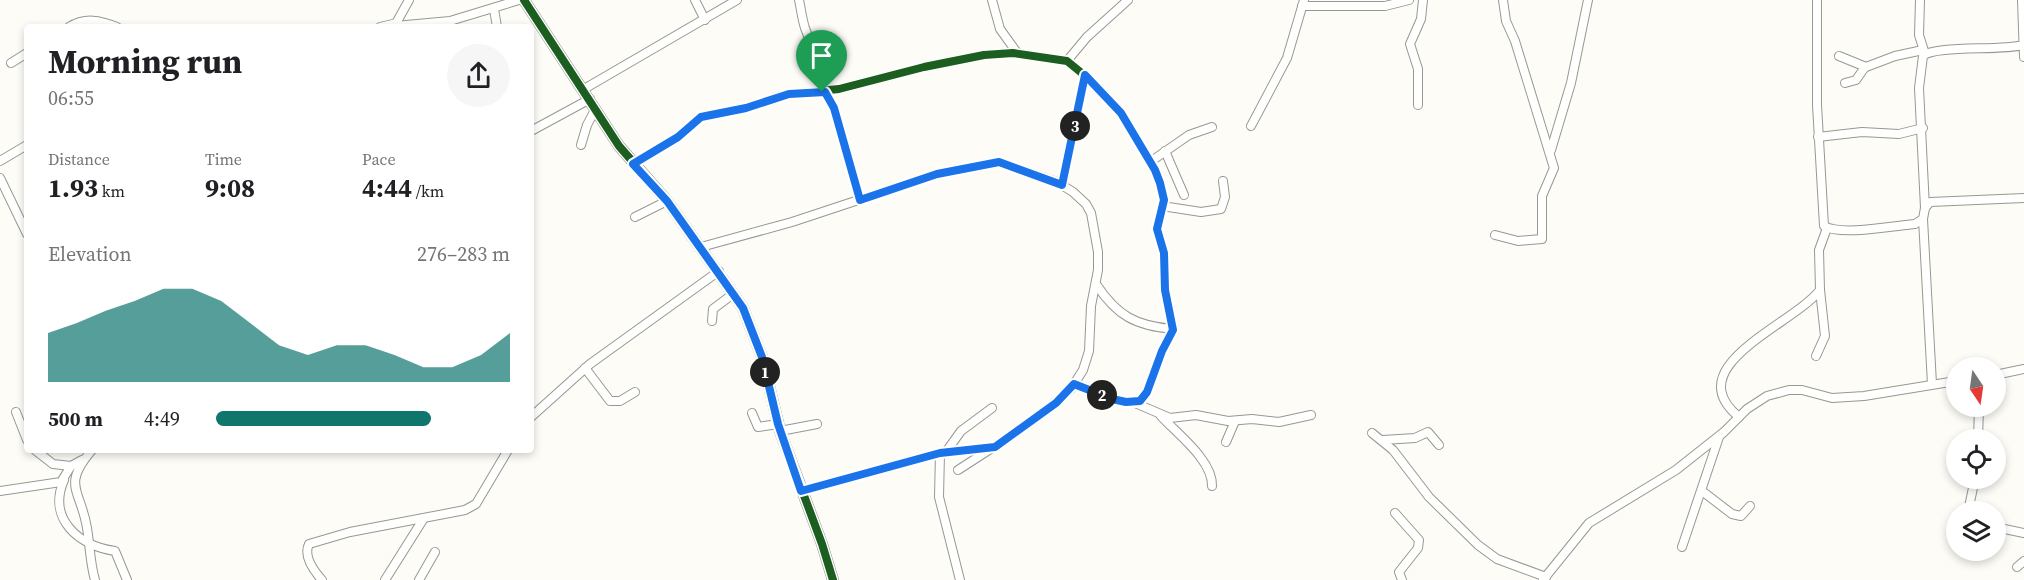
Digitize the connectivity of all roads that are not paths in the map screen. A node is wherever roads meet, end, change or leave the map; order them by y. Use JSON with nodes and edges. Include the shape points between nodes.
{"nodes":[{"id":1,"x":409,"y":0,"type":"edge"},
{"id":2,"x":519,"y":0,"type":"edge"},
{"id":3,"x":524,"y":0,"type":"edge"},
{"id":4,"x":695,"y":0,"type":"edge"},
{"id":5,"x":737,"y":0,"type":"edge"},
{"id":6,"x":992,"y":0,"type":"edge"},
{"id":7,"x":1128,"y":0,"type":"edge"},
{"id":8,"x":1409,"y":0,"type":"edge"},
{"id":9,"x":1423,"y":0,"type":"edge"},
{"id":10,"x":1503,"y":0,"type":"edge"},
{"id":11,"x":1588,"y":0,"type":"edge"},
{"id":12,"x":1816,"y":0,"type":"edge"},
{"id":13,"x":1920,"y":0,"type":"edge"},
{"id":14,"x":2022,"y":0,"type":"edge"},
{"id":15,"x":802,"y":2,"type":"edge"},
{"id":16,"x":1303,"y":3,"type":"edge"},
{"id":17,"x":494,"y":9,"type":"junction"},
{"id":18,"x":705,"y":20,"type":"junction"},
{"id":19,"x":78,"y":24,"type":"edge"},
{"id":20,"x":110,"y":24,"type":"edge"},
{"id":21,"x":399,"y":24,"type":"edge"},
{"id":22,"x":419,"y":24,"type":"edge"},
{"id":23,"x":496,"y":24,"type":"edge"},
{"id":24,"x":2024,"y":45,"type":"edge"},
{"id":25,"x":1924,"y":52,"type":"junction"},
{"id":26,"x":1018,"y":54,"type":"junction"},
{"id":27,"x":24,"y":55,"type":"edge"},
{"id":28,"x":1839,"y":56,"type":"dead end"},
{"id":29,"x":2024,"y":57,"type":"edge"},
{"id":30,"x":1067,"y":61,"type":"junction"},
{"id":31,"x":10,"y":63,"type":"dead end"},
{"id":32,"x":1866,"y":67,"type":"junction"},
{"id":33,"x":1085,"y":75,"type":"junction"},
{"id":34,"x":1845,"y":83,"type":"dead end"},
{"id":35,"x":584,"y":89,"type":"junction"},
{"id":36,"x":823,"y":92,"type":"junction"},
{"id":37,"x":590,"y":99,"type":"junction"},
{"id":38,"x":1418,"y":105,"type":"dead end"},
{"id":39,"x":595,"y":110,"type":"junction"},
{"id":40,"x":1251,"y":126,"type":"dead end"},
{"id":41,"x":1212,"y":127,"type":"dead end"},
{"id":42,"x":1923,"y":128,"type":"junction"},
{"id":43,"x":534,"y":129,"type":"edge"},
{"id":44,"x":1818,"y":137,"type":"junction"},
{"id":45,"x":582,"y":145,"type":"dead end"},
{"id":46,"x":24,"y":147,"type":"edge"},
{"id":47,"x":1550,"y":151,"type":"junction"},
{"id":48,"x":1165,"y":152,"type":"junction"},
{"id":49,"x":0,"y":161,"type":"edge"},
{"id":50,"x":1150,"y":162,"type":"junction"},
{"id":51,"x":633,"y":164,"type":"junction"},
{"id":52,"x":0,"y":178,"type":"edge"},
{"id":53,"x":1223,"y":181,"type":"dead end"},
{"id":54,"x":1062,"y":185,"type":"junction"},
{"id":55,"x":1184,"y":195,"type":"dead end"},
{"id":56,"x":2024,"y":198,"type":"edge"},
{"id":57,"x":860,"y":200,"type":"junction"},
{"id":58,"x":667,"y":201,"type":"junction"},
{"id":59,"x":1162,"y":206,"type":"junction"},
{"id":60,"x":1925,"y":210,"type":"junction"},
{"id":61,"x":635,"y":217,"type":"dead end"},
{"id":62,"x":1923,"y":219,"type":"junction"},
{"id":63,"x":24,"y":228,"type":"edge"},
{"id":64,"x":1827,"y":228,"type":"junction"},
{"id":65,"x":1495,"y":235,"type":"dead end"},
{"id":66,"x":701,"y":247,"type":"junction"},
{"id":67,"x":719,"y":272,"type":"junction"},
{"id":68,"x":1096,"y":284,"type":"junction"},
{"id":69,"x":1820,"y":290,"type":"junction"},
{"id":70,"x":733,"y":294,"type":"junction"},
{"id":71,"x":712,"y":321,"type":"dead end"},
{"id":72,"x":1173,"y":329,"type":"junction"},
{"id":73,"x":1816,"y":356,"type":"dead end"},
{"id":74,"x":585,"y":368,"type":"junction"},
{"id":75,"x":2024,"y":369,"type":"edge"},
{"id":76,"x":2006,"y":373,"type":"edge"},
{"id":77,"x":1946,"y":382,"type":"edge"},
{"id":78,"x":1074,"y":384,"type":"junction"},
{"id":79,"x":1932,"y":384,"type":"junction"},
{"id":80,"x":636,"y":393,"type":"dead end"},
{"id":81,"x":1135,"y":403,"type":"junction"},
{"id":82,"x":992,"y":408,"type":"dead end"},
{"id":83,"x":16,"y":412,"type":"dead end"},
{"id":84,"x":534,"y":412,"type":"edge"},
{"id":85,"x":752,"y":413,"type":"dead end"},
{"id":86,"x":1160,"y":415,"type":"junction"},
{"id":87,"x":1311,"y":415,"type":"dead end"},
{"id":88,"x":1739,"y":417,"type":"junction"},
{"id":89,"x":1235,"y":421,"type":"junction"},
{"id":90,"x":817,"y":423,"type":"dead end"},
{"id":91,"x":779,"y":428,"type":"junction"},
{"id":92,"x":24,"y":432,"type":"edge"},
{"id":93,"x":1372,"y":433,"type":"dead end"},
{"id":94,"x":1719,"y":437,"type":"junction"},
{"id":95,"x":1383,"y":440,"type":"junction"},
{"id":96,"x":1226,"y":442,"type":"dead end"},
{"id":97,"x":1439,"y":445,"type":"dead end"},
{"id":98,"x":994,"y":447,"type":"junction"},
{"id":99,"x":39,"y":453,"type":"edge"},
{"id":100,"x":89,"y":453,"type":"edge"},
{"id":101,"x":506,"y":453,"type":"edge"},
{"id":102,"x":943,"y":453,"type":"junction"},
{"id":103,"x":82,"y":460,"type":"junction"},
{"id":104,"x":71,"y":466,"type":"junction"},
{"id":105,"x":958,"y":471,"type":"dead end"},
{"id":106,"x":64,"y":480,"type":"junction"},
{"id":107,"x":1212,"y":486,"type":"dead end"},
{"id":108,"x":0,"y":491,"type":"edge"},
{"id":109,"x":801,"y":491,"type":"junction"},
{"id":110,"x":1702,"y":491,"type":"junction"},
{"id":111,"x":1750,"y":506,"type":"dead end"},
{"id":112,"x":1395,"y":513,"type":"dead end"},
{"id":113,"x":424,"y":518,"type":"junction"},
{"id":114,"x":2006,"y":529,"type":"edge"},
{"id":115,"x":2024,"y":533,"type":"edge"},
{"id":116,"x":90,"y":545,"type":"junction"},
{"id":117,"x":1683,"y":548,"type":"dead end"},
{"id":118,"x":435,"y":552,"type":"dead end"},
{"id":119,"x":1545,"y":579,"type":"edge"},
{"id":120,"x":95,"y":580,"type":"edge"},
{"id":121,"x":128,"y":580,"type":"edge"},
{"id":122,"x":322,"y":580,"type":"edge"},
{"id":123,"x":385,"y":580,"type":"edge"},
{"id":124,"x":419,"y":580,"type":"edge"},
{"id":125,"x":833,"y":580,"type":"edge"},
{"id":126,"x":960,"y":580,"type":"edge"},
{"id":127,"x":1402,"y":580,"type":"edge"}],
"edges":[{"from":1,"to":21,"type":"street"},
{"from":2,"to":17,"type":"street"},
{"from":3,"to":35,"type":"street"},
{"from":4,"to":18,"type":"street"},
{"from":5,"to":18,"type":"street"},
{"from":6,"to":26,"type":"street","via":[[1000,29]]},
{"from":7,"to":30,"type":"street","via":[[1086,37]]},
{"from":8,"to":16,"type":"street","via":[[1385,6]]},
{"from":9,"to":38,"type":"street","via":[[1421,19],[1410,44],[1418,69]]},
{"from":10,"to":47,"type":"street","via":[[1506,21]]},
{"from":11,"to":47,"type":"street","via":[[1571,83]]},
{"from":12,"to":44,"type":"street"},
{"from":13,"to":25,"type":"street","via":[[1919,35]]},
{"from":14,"to":24,"type":"street"},
{"from":15,"to":36,"type":"street","via":[[805,28],[822,74]]},
{"from":16,"to":40,"type":"street","via":[[1287,58]]},
{"from":17,"to":22,"type":"street","via":[[450,21]]},
{"from":17,"to":23,"type":"street"},
{"from":18,"to":35,"type":"street"},
{"from":19,"to":20,"type":"street","via":[[89,20]]},
{"from":24,"to":25,"type":"street","via":[[1999,50]]},
{"from":24,"to":29,"type":"street"},
{"from":25,"to":32,"type":"street","via":[[1895,56]]},
{"from":25,"to":42,"type":"street","via":[[1920,70]]},
{"from":26,"to":30,"type":"street"},
{"from":26,"to":36,"type":"street","via":[[984,55]]},
{"from":27,"to":31,"type":"street"},
{"from":28,"to":32,"type":"street"},
{"from":30,"to":33,"type":"street"},
{"from":32,"to":34,"type":"street","via":[[1856,80]]},
{"from":33,"to":50,"type":"street","via":[[1121,113]]},
{"from":33,"to":54,"type":"street"},
{"from":35,"to":37,"type":"street"},
{"from":36,"to":51,"type":"street","via":[[789,94],[701,117],[678,137]]},
{"from":36,"to":57,"type":"street","via":[[834,108]]},
{"from":37,"to":39,"type":"street"},
{"from":37,"to":43,"type":"street"},
{"from":39,"to":45,"type":"street"},
{"from":39,"to":51,"type":"street"},
{"from":41,"to":48,"type":"street","via":[[1189,135]]},
{"from":42,"to":44,"type":"street","via":[[1899,135],[1862,132]]},
{"from":42,"to":60,"type":"street"},
{"from":44,"to":64,"type":"street","via":[[1821,217]]},
{"from":46,"to":49,"type":"street"},
{"from":47,"to":65,"type":"street","via":[[1554,168],[1542,196],[1543,237],[1528,242]]},
{"from":48,"to":50,"type":"street"},
{"from":48,"to":55,"type":"street"},
{"from":50,"to":59,"type":"street","via":[[1160,183]]},
{"from":51,"to":58,"type":"street"},
{"from":52,"to":63,"type":"street"},
{"from":53,"to":59,"type":"street","via":[[1225,196],[1221,209],[1201,212]]},
{"from":54,"to":57,"type":"street","via":[[999,162],[937,174]]},
{"from":54,"to":68,"type":"street","via":[[1081,199],[1091,213],[1098,252]]},
{"from":56,"to":60,"type":"street","via":[[1935,202],[1927,204]]},
{"from":57,"to":66,"type":"street"},
{"from":58,"to":61,"type":"street"},
{"from":58,"to":66,"type":"street"},
{"from":59,"to":72,"type":"street","via":[[1157,229],[1164,253],[1165,290]]},
{"from":60,"to":62,"type":"street"},
{"from":62,"to":64,"type":"street","via":[[1890,227]]},
{"from":62,"to":79,"type":"street"},
{"from":64,"to":69,"type":"street","via":[[1819,250]]},
{"from":66,"to":67,"type":"street"},
{"from":67,"to":70,"type":"street"},
{"from":67,"to":74,"type":"street"},
{"from":68,"to":72,"type":"street","via":[[1107,302],[1124,317]]},
{"from":68,"to":78,"type":"street","via":[[1087,361]]},
{"from":69,"to":73,"type":"street","via":[[1825,336]]},
{"from":69,"to":88,"type":"street","via":[[1723,371],[1720,396]]},
{"from":70,"to":71,"type":"street","via":[[713,309]]},
{"from":70,"to":91,"type":"street","via":[[743,308],[762,357]]},
{"from":72,"to":81,"type":"street","via":[[1147,392]]},
{"from":74,"to":80,"type":"street","via":[[610,401]]},
{"from":74,"to":84,"type":"street"},
{"from":75,"to":76,"type":"street"},
{"from":77,"to":79,"type":"street"},
{"from":78,"to":81,"type":"street","via":[[1112,399]]},
{"from":78,"to":98,"type":"street","via":[[1056,403]]},
{"from":79,"to":88,"type":"street","via":[[1832,398],[1802,390],[1777,392]]},
{"from":81,"to":86,"type":"street"},
{"from":82,"to":102,"type":"street","via":[[966,426]]},
{"from":83,"to":92,"type":"street"},
{"from":85,"to":91,"type":"street","via":[[760,428]]},
{"from":86,"to":89,"type":"street","via":[[1206,415]]},
{"from":86,"to":107,"type":"street","via":[[1206,467]]},
{"from":87,"to":89,"type":"street","via":[[1289,422]]},
{"from":88,"to":94,"type":"street"},
{"from":89,"to":96,"type":"street"},
{"from":90,"to":91,"type":"street"},
{"from":91,"to":109,"type":"street"},
{"from":93,"to":95,"type":"street"},
{"from":94,"to":110,"type":"street"},
{"from":94,"to":119,"type":"street","via":[[1650,488],[1589,523]]},
{"from":95,"to":97,"type":"street","via":[[1415,438],[1428,432]]},
{"from":95,"to":119,"type":"street","via":[[1429,497],[1478,545],[1497,559]]},
{"from":98,"to":102,"type":"street"},
{"from":98,"to":105,"type":"street"},
{"from":99,"to":104,"type":"street","via":[[53,464]]},
{"from":100,"to":103,"type":"street"},
{"from":101,"to":113,"type":"street","via":[[476,504]]},
{"from":102,"to":109,"type":"street"},
{"from":102,"to":126,"type":"street","via":[[939,497]]},
{"from":103,"to":104,"type":"street"},
{"from":103,"to":116,"type":"street","via":[[75,492]]},
{"from":104,"to":106,"type":"street"},
{"from":106,"to":108,"type":"street"},
{"from":106,"to":116,"type":"street","via":[[58,497],[63,520],[74,535]]},
{"from":109,"to":125,"type":"street"},
{"from":110,"to":111,"type":"street","via":[[1732,514],[1741,516]]},
{"from":110,"to":117,"type":"street"},
{"from":112,"to":127,"type":"street","via":[[1419,540],[1418,548],[1399,572]]},
{"from":113,"to":122,"type":"street","via":[[309,544],[308,559]]},
{"from":113,"to":123,"type":"street"},
{"from":114,"to":115,"type":"street"},
{"from":116,"to":120,"type":"street"},
{"from":116,"to":121,"type":"street","via":[[116,551]]},
{"from":118,"to":124,"type":"street"}]}
